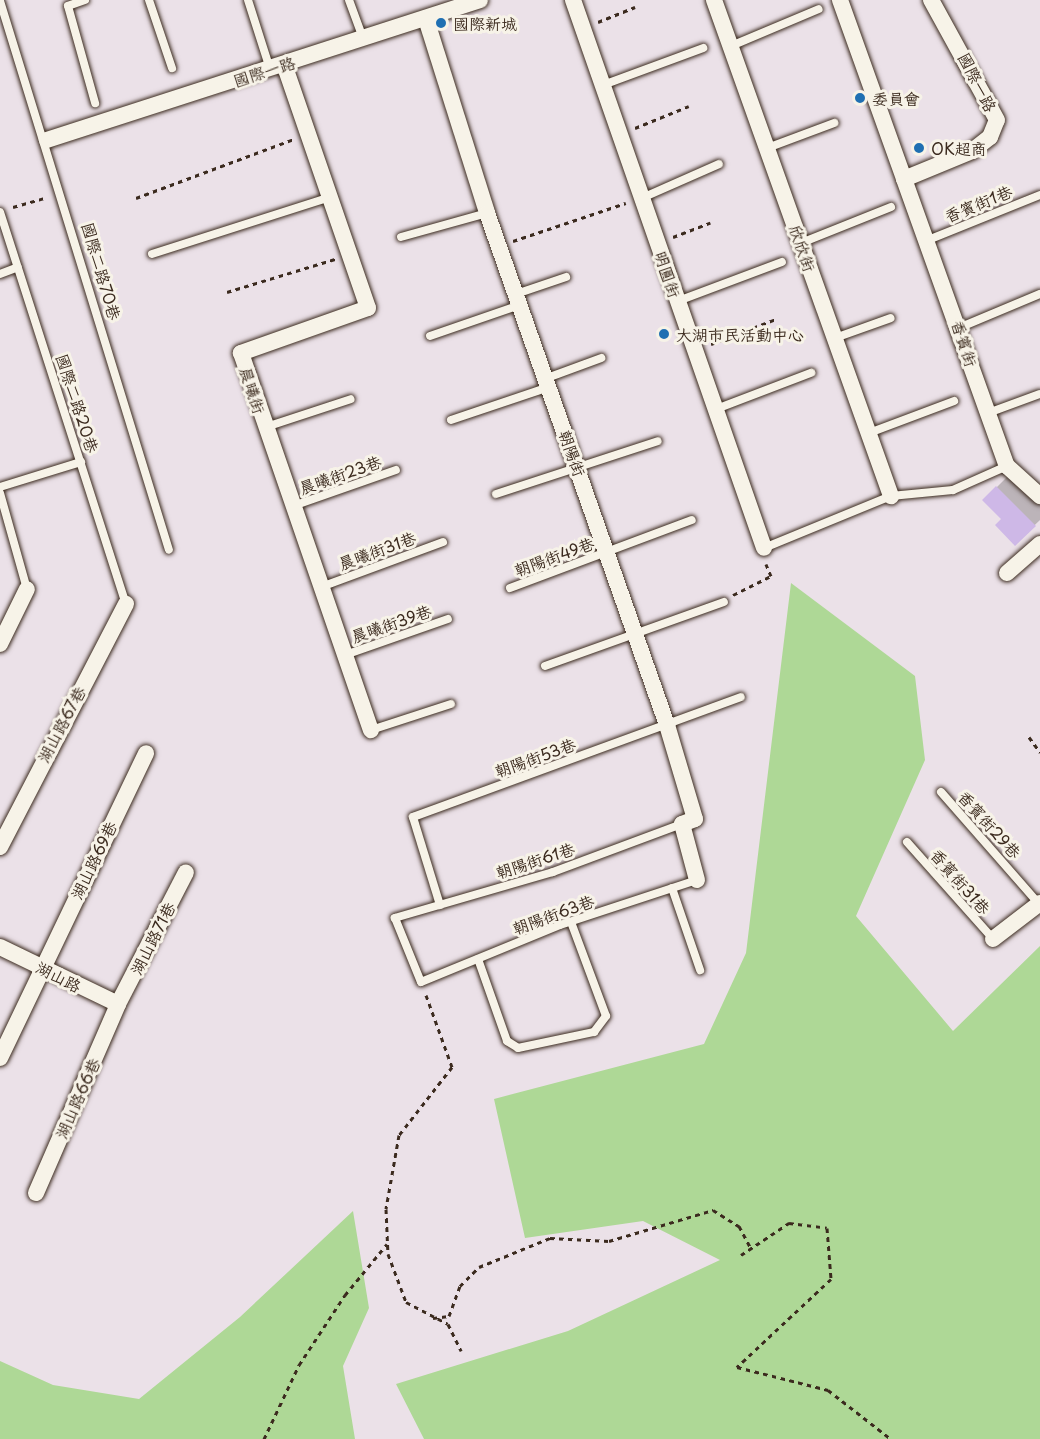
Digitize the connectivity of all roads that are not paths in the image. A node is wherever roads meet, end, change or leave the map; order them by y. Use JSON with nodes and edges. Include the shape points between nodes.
{"nodes":[{"id":1,"x":85,"y":0,"type":"edge"},
{"id":2,"x":149,"y":0,"type":"edge"},
{"id":3,"x":248,"y":0,"type":"edge"},
{"id":4,"x":349,"y":0,"type":"edge"},
{"id":5,"x":480,"y":0,"type":"edge"},
{"id":6,"x":573,"y":0,"type":"edge"},
{"id":7,"x":714,"y":0,"type":"edge"},
{"id":8,"x":840,"y":0,"type":"edge"},
{"id":9,"x":931,"y":0,"type":"edge"},
{"id":10,"x":0,"y":1,"type":"edge"},
{"id":11,"x":454,"y":4,"type":"edge"},
{"id":12,"x":819,"y":9,"type":"dead end"},
{"id":13,"x":426,"y":19,"type":"junction"},
{"id":14,"x":364,"y":39,"type":"junction"},
{"id":15,"x":731,"y":46,"type":"junction"},
{"id":16,"x":703,"y":48,"type":"dead end"},
{"id":17,"x":277,"y":67,"type":"junction"},
{"id":18,"x":172,"y":68,"type":"dead end"},
{"id":19,"x":603,"y":85,"type":"junction"},
{"id":20,"x":95,"y":103,"type":"dead end"},
{"id":21,"x":834,"y":123,"type":"dead end"},
{"id":22,"x":47,"y":140,"type":"junction"},
{"id":23,"x":767,"y":148,"type":"junction"},
{"id":24,"x":719,"y":164,"type":"dead end"},
{"id":25,"x":904,"y":179,"type":"junction"},
{"id":26,"x":1040,"y":195,"type":"edge"},
{"id":27,"x":327,"y":198,"type":"junction"},
{"id":28,"x":642,"y":198,"type":"junction"},
{"id":29,"x":891,"y":207,"type":"dead end"},
{"id":30,"x":0,"y":211,"type":"edge"},
{"id":31,"x":487,"y":213,"type":"junction"},
{"id":32,"x":401,"y":237,"type":"dead end"},
{"id":33,"x":928,"y":240,"type":"junction"},
{"id":34,"x":801,"y":243,"type":"junction"},
{"id":35,"x":152,"y":254,"type":"dead end"},
{"id":36,"x":782,"y":262,"type":"dead end"},
{"id":37,"x":18,"y":267,"type":"junction"},
{"id":38,"x":0,"y":274,"type":"edge"},
{"id":39,"x":566,"y":277,"type":"dead end"},
{"id":40,"x":1040,"y":294,"type":"edge"},
{"id":41,"x":518,"y":299,"type":"junction"},
{"id":42,"x":678,"y":302,"type":"junction"},
{"id":43,"x":891,"y":318,"type":"dead end"},
{"id":44,"x":961,"y":327,"type":"junction"},
{"id":45,"x":430,"y":336,"type":"dead end"},
{"id":46,"x":835,"y":338,"type":"junction"},
{"id":47,"x":601,"y":358,"type":"dead end"},
{"id":48,"x":811,"y":373,"type":"dead end"},
{"id":49,"x":548,"y":383,"type":"junction"},
{"id":50,"x":1040,"y":394,"type":"edge"},
{"id":51,"x":351,"y":399,"type":"dead end"},
{"id":52,"x":954,"y":401,"type":"dead end"},
{"id":53,"x":716,"y":409,"type":"junction"},
{"id":54,"x":988,"y":413,"type":"junction"},
{"id":55,"x":451,"y":420,"type":"dead end"},
{"id":56,"x":266,"y":427,"type":"junction"},
{"id":57,"x":868,"y":433,"type":"junction"},
{"id":58,"x":658,"y":441,"type":"dead end"},
{"id":59,"x":81,"y":462,"type":"junction"},
{"id":60,"x":1007,"y":466,"type":"junction"},
{"id":61,"x":578,"y":468,"type":"junction"},
{"id":62,"x":396,"y":470,"type":"dead end"},
{"id":63,"x":0,"y":487,"type":"edge"},
{"id":64,"x":0,"y":493,"type":"edge"},
{"id":65,"x":496,"y":495,"type":"dead end"},
{"id":66,"x":891,"y":496,"type":"junction"},
{"id":67,"x":1040,"y":496,"type":"edge"},
{"id":68,"x":293,"y":506,"type":"junction"},
{"id":69,"x":692,"y":520,"type":"dead end"},
{"id":70,"x":443,"y":542,"type":"dead end"},
{"id":71,"x":1040,"y":544,"type":"edge"},
{"id":72,"x":764,"y":548,"type":"joint"},
{"id":73,"x":169,"y":550,"type":"dead end"},
{"id":74,"x":609,"y":553,"type":"junction"},
{"id":75,"x":1007,"y":573,"type":"dead end"},
{"id":76,"x":321,"y":586,"type":"junction"},
{"id":77,"x":510,"y":588,"type":"dead end"},
{"id":78,"x":27,"y":589,"type":"joint"},
{"id":79,"x":724,"y":603,"type":"road end"},
{"id":80,"x":126,"y":604,"type":"joint"},
{"id":81,"x":448,"y":619,"type":"dead end"},
{"id":82,"x":637,"y":634,"type":"junction"},
{"id":83,"x":0,"y":644,"type":"edge"},
{"id":84,"x":345,"y":655,"type":"junction"},
{"id":85,"x":545,"y":666,"type":"dead end"},
{"id":86,"x":741,"y":697,"type":"dead end"},
{"id":87,"x":451,"y":704,"type":"dead end"},
{"id":88,"x":667,"y":725,"type":"junction"},
{"id":89,"x":371,"y":730,"type":"joint"},
{"id":90,"x":146,"y":753,"type":"dead end"},
{"id":91,"x":941,"y":792,"type":"dead end"},
{"id":92,"x":682,"y":824,"type":"junction"},
{"id":93,"x":907,"y":842,"type":"dead end"},
{"id":94,"x":0,"y":847,"type":"edge"},
{"id":95,"x":186,"y":872,"type":"dead end"},
{"id":96,"x":697,"y":880,"type":"joint"},
{"id":97,"x":672,"y":888,"type":"junction"},
{"id":98,"x":1040,"y":903,"type":"edge"},
{"id":99,"x":440,"y":905,"type":"junction"},
{"id":100,"x":571,"y":922,"type":"junction"},
{"id":101,"x":993,"y":939,"type":"joint"},
{"id":102,"x":0,"y":947,"type":"edge"},
{"id":103,"x":478,"y":959,"type":"junction"},
{"id":104,"x":40,"y":967,"type":"junction"},
{"id":105,"x":700,"y":970,"type":"dead end"},
{"id":106,"x":421,"y":982,"type":"joint"},
{"id":107,"x":118,"y":1004,"type":"junction"},
{"id":108,"x":0,"y":1058,"type":"edge"},
{"id":109,"x":36,"y":1193,"type":"dead end"}],
"edges":[{"from":1,"to":20,"type":"lane","via":[[68,6]]},
{"from":2,"to":18,"type":"lane"},
{"from":3,"to":17,"type":"lane"},
{"from":4,"to":14,"type":"lane"},
{"from":5,"to":11,"type":"street","name":"國際一路"},
{"from":6,"to":19,"type":"street","name":"明圓街"},
{"from":7,"to":15,"type":"street","name":"欣欣街"},
{"from":8,"to":25,"type":"street"},
{"from":9,"to":25,"type":"street","name":"國際一路","via":[[997,120],[990,137],[972,151]]},
{"from":10,"to":22,"type":"lane","name":"國際二路70巷"},
{"from":11,"to":13,"type":"street","name":"國際一路"},
{"from":12,"to":15,"type":"lane"},
{"from":13,"to":14,"type":"street","name":"國際一路"},
{"from":13,"to":31,"type":"street","name":"朝陽街"},
{"from":14,"to":17,"type":"street","name":"國際一路"},
{"from":15,"to":23,"type":"street","name":"欣欣街"},
{"from":16,"to":19,"type":"lane"},
{"from":17,"to":22,"type":"street","name":"國際一路"},
{"from":17,"to":27,"type":"street","name":"晨曦街","via":[[307,134]]},
{"from":19,"to":28,"type":"street","name":"明圓街"},
{"from":21,"to":23,"type":"lane"},
{"from":22,"to":73,"type":"lane","name":"國際二路70巷"},
{"from":23,"to":34,"type":"street","name":"欣欣街"},
{"from":24,"to":28,"type":"lane"},
{"from":25,"to":33,"type":"street","name":"香賓街"},
{"from":26,"to":33,"type":"lane","name":"香賓街1巷"},
{"from":27,"to":35,"type":"lane"},
{"from":27,"to":56,"type":"street","name":"晨曦街","via":[[368,308],[241,353]]},
{"from":28,"to":42,"type":"street","name":"明圓街"},
{"from":29,"to":34,"type":"lane"},
{"from":30,"to":37,"type":"lane","name":"國際二路20巷"},
{"from":31,"to":32,"type":"lane"},
{"from":31,"to":41,"type":"street","name":"朝陽街"},
{"from":33,"to":44,"type":"street","name":"香賓街"},
{"from":34,"to":46,"type":"street","name":"欣欣街"},
{"from":36,"to":42,"type":"lane"},
{"from":37,"to":38,"type":"lane"},
{"from":37,"to":59,"type":"lane","name":"國際二路20巷"},
{"from":39,"to":41,"type":"lane"},
{"from":40,"to":44,"type":"lane"},
{"from":41,"to":45,"type":"lane"},
{"from":41,"to":49,"type":"street","name":"朝陽街"},
{"from":42,"to":53,"type":"street","name":"明圓街"},
{"from":43,"to":46,"type":"lane"},
{"from":44,"to":54,"type":"street","name":"香賓街"},
{"from":46,"to":57,"type":"street","name":"欣欣街"},
{"from":47,"to":49,"type":"lane"},
{"from":48,"to":53,"type":"lane"},
{"from":49,"to":55,"type":"lane"},
{"from":49,"to":61,"type":"street","name":"朝陽街"},
{"from":50,"to":54,"type":"lane"},
{"from":51,"to":56,"type":"lane"},
{"from":52,"to":57,"type":"lane"},
{"from":53,"to":72,"type":"street","name":"明圓街"},
{"from":54,"to":60,"type":"street","name":"香賓街"},
{"from":56,"to":68,"type":"street","name":"晨曦街"},
{"from":57,"to":66,"type":"street","name":"欣欣街"},
{"from":58,"to":61,"type":"lane"},
{"from":59,"to":63,"type":"lane"},
{"from":59,"to":80,"type":"lane","name":"國際二路20巷"},
{"from":60,"to":66,"type":"lane","via":[[953,490]]},
{"from":60,"to":67,"type":"street","name":"香賓街"},
{"from":61,"to":65,"type":"lane"},
{"from":61,"to":74,"type":"street","name":"朝陽街"},
{"from":62,"to":68,"type":"lane","name":"晨曦街23巷"},
{"from":64,"to":78,"type":"lane"},
{"from":66,"to":72,"type":"lane"},
{"from":68,"to":76,"type":"street","name":"晨曦街"},
{"from":69,"to":74,"type":"lane","name":"朝陽街49巷"},
{"from":70,"to":76,"type":"lane","name":"晨曦街31巷"},
{"from":71,"to":75,"type":"street"},
{"from":74,"to":77,"type":"lane","name":"朝陽街49巷"},
{"from":74,"to":82,"type":"street","name":"朝陽街"},
{"from":76,"to":84,"type":"street","name":"晨曦街"},
{"from":78,"to":83,"type":"street"},
{"from":79,"to":82,"type":"lane"},
{"from":80,"to":94,"type":"street","name":"湖山路67巷"},
{"from":81,"to":84,"type":"lane","name":"晨曦街39巷"},
{"from":82,"to":85,"type":"lane"},
{"from":82,"to":88,"type":"street","name":"朝陽街"},
{"from":84,"to":89,"type":"street","name":"晨曦街"},
{"from":86,"to":88,"type":"lane","name":"朝陽街53巷"},
{"from":87,"to":89,"type":"lane"},
{"from":88,"to":92,"type":"street","name":"朝陽街","via":[[695,819]]},
{"from":88,"to":99,"type":"lane","name":"朝陽街53巷","via":[[414,818]]},
{"from":90,"to":104,"type":"street","name":"湖山路69巷"},
{"from":91,"to":98,"type":"lane","name":"香賓街29巷"},
{"from":92,"to":96,"type":"street"},
{"from":92,"to":99,"type":"lane","name":"朝陽街61巷","via":[[554,872]]},
{"from":93,"to":101,"type":"lane","name":"香賓街31巷"},
{"from":95,"to":107,"type":"street","name":"湖山路71巷"},
{"from":96,"to":97,"type":"lane","name":"朝陽街63巷"},
{"from":97,"to":100,"type":"lane","name":"朝陽街63巷"},
{"from":97,"to":105,"type":"lane"},
{"from":98,"to":101,"type":"street"},
{"from":99,"to":106,"type":"lane","name":"朝陽街61巷","via":[[395,918]]},
{"from":100,"to":103,"type":"lane","name":"朝陽街63巷"},
{"from":100,"to":103,"type":"lane","via":[[606,1016],[594,1032],[518,1048],[507,1041]]},
{"from":102,"to":104,"type":"street","name":"湖山路"},
{"from":103,"to":106,"type":"lane","name":"朝陽街63巷"},
{"from":104,"to":107,"type":"street","name":"湖山路"},
{"from":104,"to":108,"type":"street","name":"湖山路69巷"},
{"from":107,"to":109,"type":"street","name":"湖山路66巷"}]}
